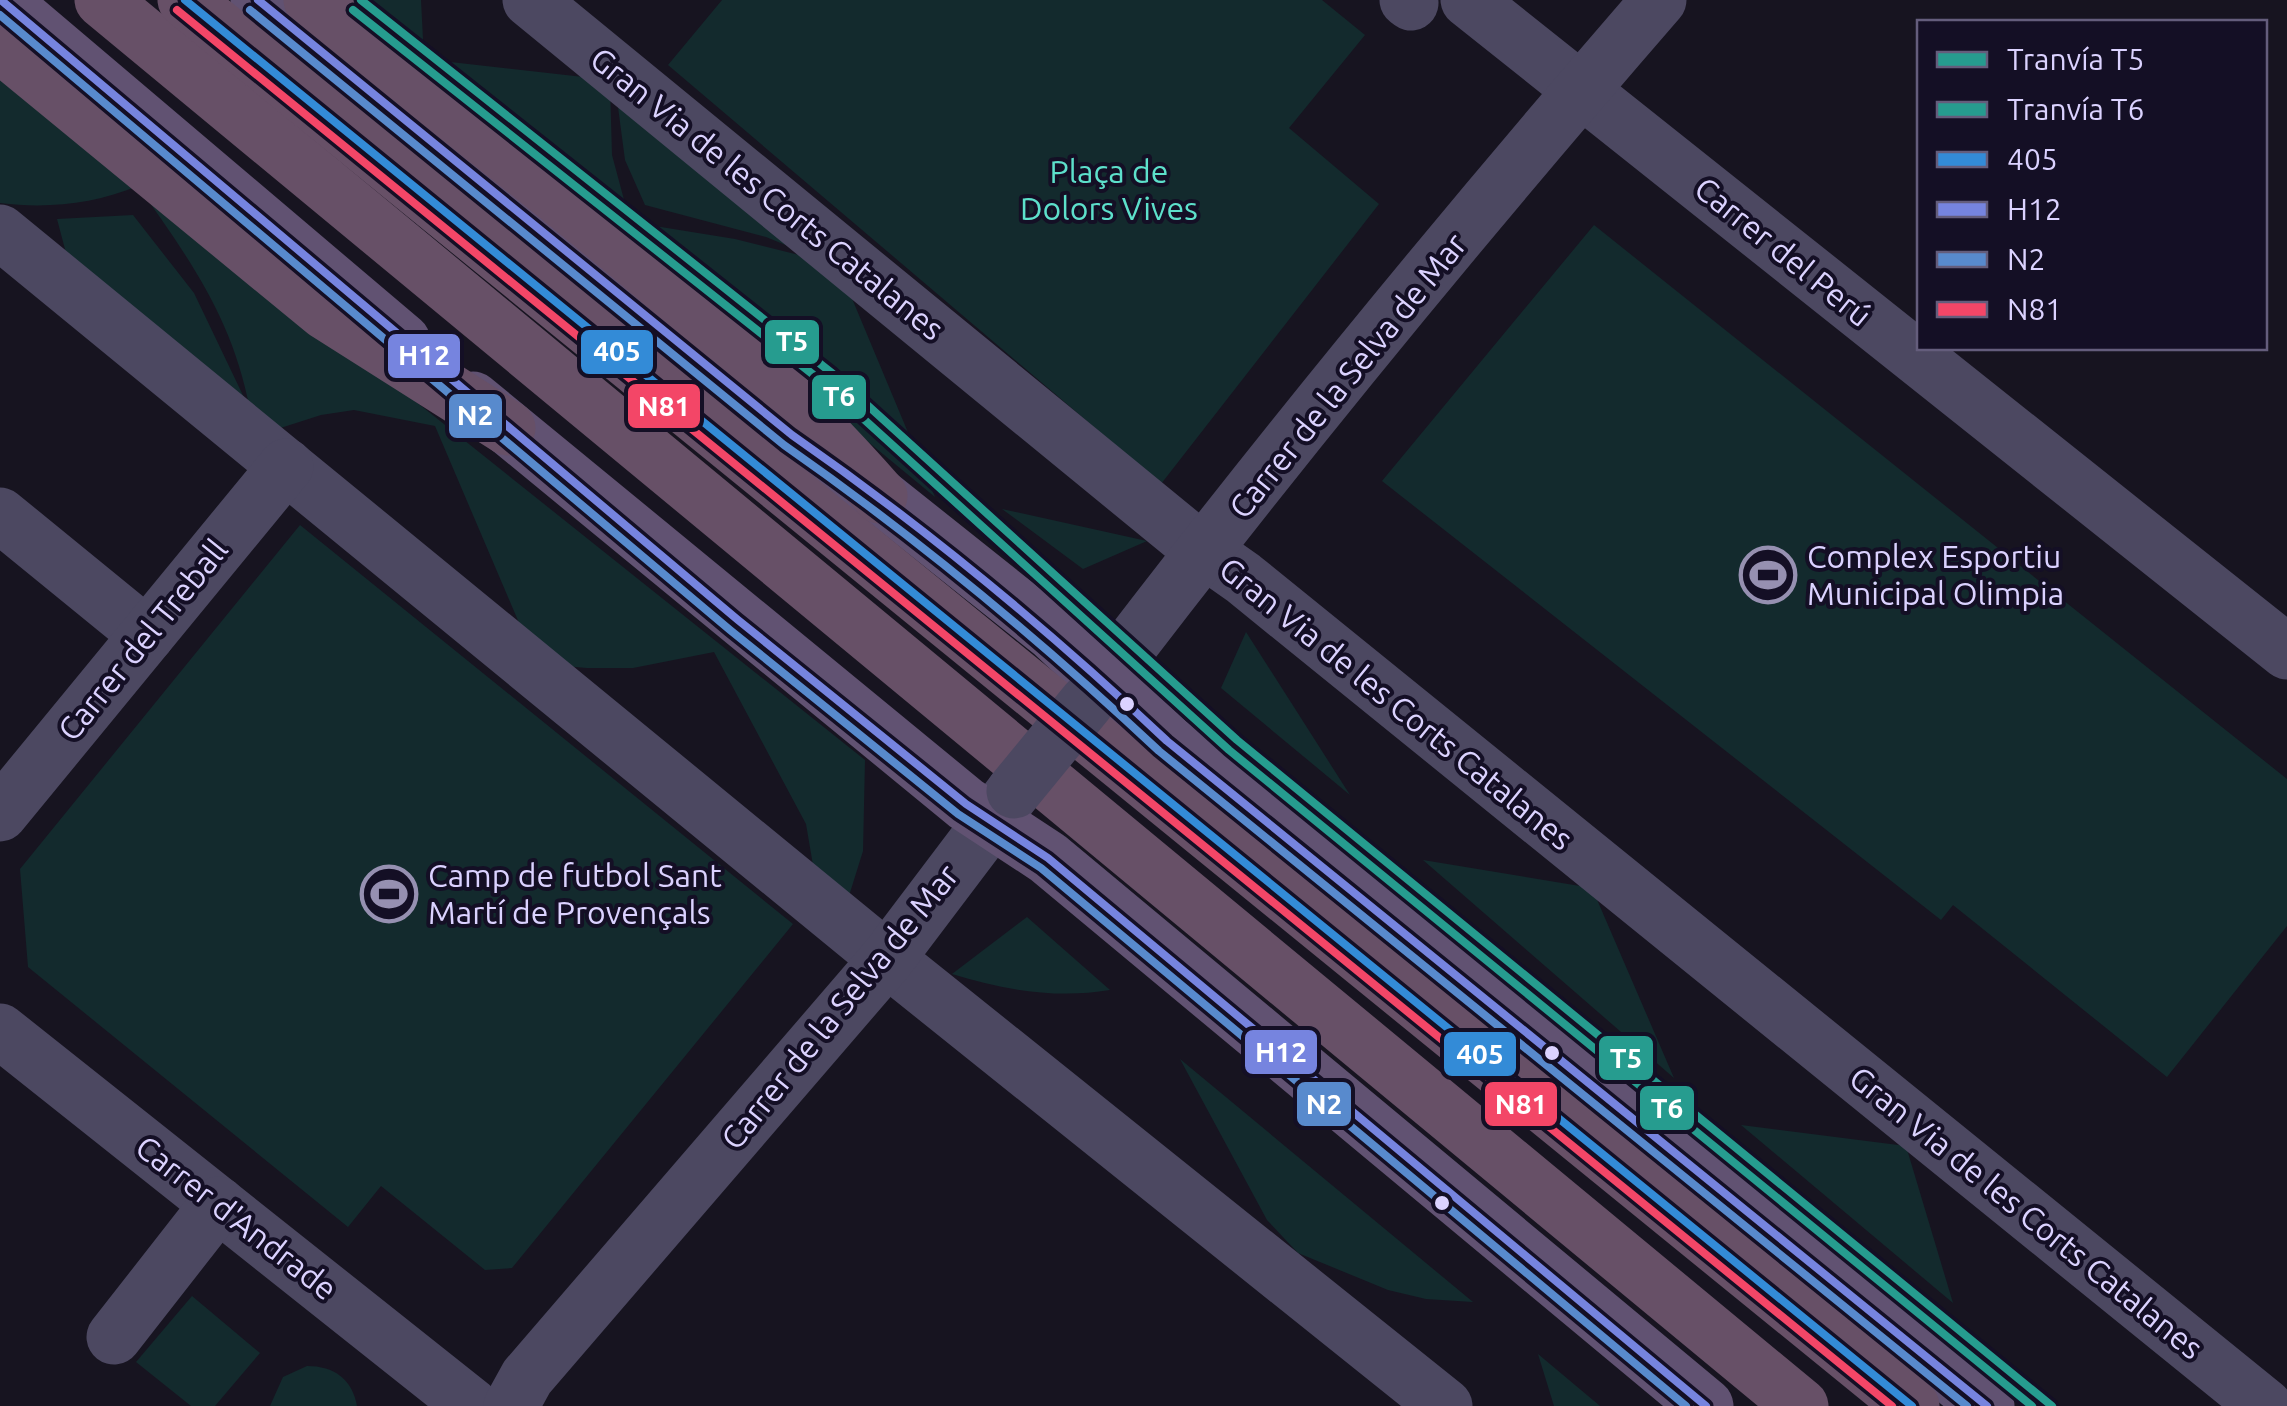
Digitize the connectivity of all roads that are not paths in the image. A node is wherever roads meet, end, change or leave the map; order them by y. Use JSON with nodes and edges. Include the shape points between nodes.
{"nodes":[{"id":1,"x":1,"y":0,"type":"edge"},
{"id":2,"x":102,"y":0,"type":"edge"},
{"id":3,"x":185,"y":0,"type":"edge"},
{"id":4,"x":258,"y":0,"type":"edge"},
{"id":5,"x":311,"y":0,"type":"edge"},
{"id":6,"x":530,"y":0,"type":"edge"},
{"id":7,"x":1468,"y":0,"type":"edge"},
{"id":8,"x":1659,"y":0,"type":"edge"},
{"id":9,"x":0,"y":45,"type":"edge"},
{"id":10,"x":1580,"y":91,"type":"junction"},
{"id":11,"x":0,"y":232,"type":"edge"},
{"id":12,"x":508,"y":428,"type":"junction"},
{"id":13,"x":286,"y":466,"type":"junction"},
{"id":14,"x":880,"y":496,"type":"junction"},
{"id":15,"x":0,"y":514,"type":"edge"},
{"id":16,"x":1204,"y":551,"type":"junction"},
{"id":17,"x":147,"y":635,"type":"junction"},
{"id":18,"x":2287,"y":652,"type":"edge"},
{"id":19,"x":1096,"y":691,"type":"junction"},
{"id":20,"x":1002,"y":805,"type":"junction"},
{"id":21,"x":0,"y":814,"type":"edge"},
{"id":22,"x":887,"y":959,"type":"junction"},
{"id":23,"x":0,"y":1031,"type":"edge"},
{"id":24,"x":218,"y":1204,"type":"junction"},
{"id":25,"x":114,"y":1337,"type":"dead end"},
{"id":26,"x":472,"y":1406,"type":"edge"},
{"id":27,"x":511,"y":1406,"type":"edge"},
{"id":28,"x":1445,"y":1406,"type":"edge"},
{"id":29,"x":1706,"y":1406,"type":"edge"},
{"id":30,"x":1800,"y":1406,"type":"edge"},
{"id":31,"x":1912,"y":1406,"type":"edge"},
{"id":32,"x":1987,"y":1406,"type":"edge"},
{"id":33,"x":2265,"y":1406,"type":"edge"}],
"edges":[{"from":1,"to":12,"type":"main road"},
{"from":2,"to":30,"type":"highway"},
{"from":3,"to":31,"type":"highway"},
{"from":4,"to":14,"type":"main road","via":[[792,436]]},
{"from":5,"to":14,"type":"highway","via":[[714,329],[810,415]]},
{"from":6,"to":16,"type":"street","name":"Gran Via de les Corts Catalanes"},
{"from":7,"to":10,"type":"street","name":"Carrer del Perú"},
{"from":8,"to":10,"type":"street","name":"Carrer de la Selva de Mar"},
{"from":9,"to":12,"type":"highway","via":[[325,312]]},
{"from":10,"to":16,"type":"street","name":"Carrer de la Selva de Mar"},
{"from":10,"to":18,"type":"street","name":"Carrer del Perú"},
{"from":11,"to":13,"type":"street"},
{"from":12,"to":20,"type":"main road"},
{"from":13,"to":17,"type":"street","name":"Carrer del Treball"},
{"from":13,"to":22,"type":"street"},
{"from":14,"to":19,"type":"main road"},
{"from":15,"to":17,"type":"street"},
{"from":16,"to":19,"type":"street","name":"Carrer de la Selva de Mar"},
{"from":16,"to":33,"type":"street","name":"Gran Via de les Corts Catalanes"},
{"from":17,"to":21,"type":"street","name":"Carrer del Treball"},
{"from":19,"to":20,"type":"street","name":"Carrer de la Selva de Mar","bridge":true},
{"from":19,"to":32,"type":"main road","via":[[1167,740]]},
{"from":20,"to":22,"type":"street","name":"Carrer de la Selva de Mar"},
{"from":20,"to":29,"type":"main road","via":[[1048,858]]},
{"from":22,"to":27,"type":"street","name":"Carrer de la Selva de Mar","via":[[526,1377]]},
{"from":22,"to":28,"type":"street"},
{"from":23,"to":24,"type":"street","name":"Carrer d'Andrade"},
{"from":24,"to":25,"type":"street"},
{"from":24,"to":26,"type":"street","name":"Carrer d'Andrade"}]}
